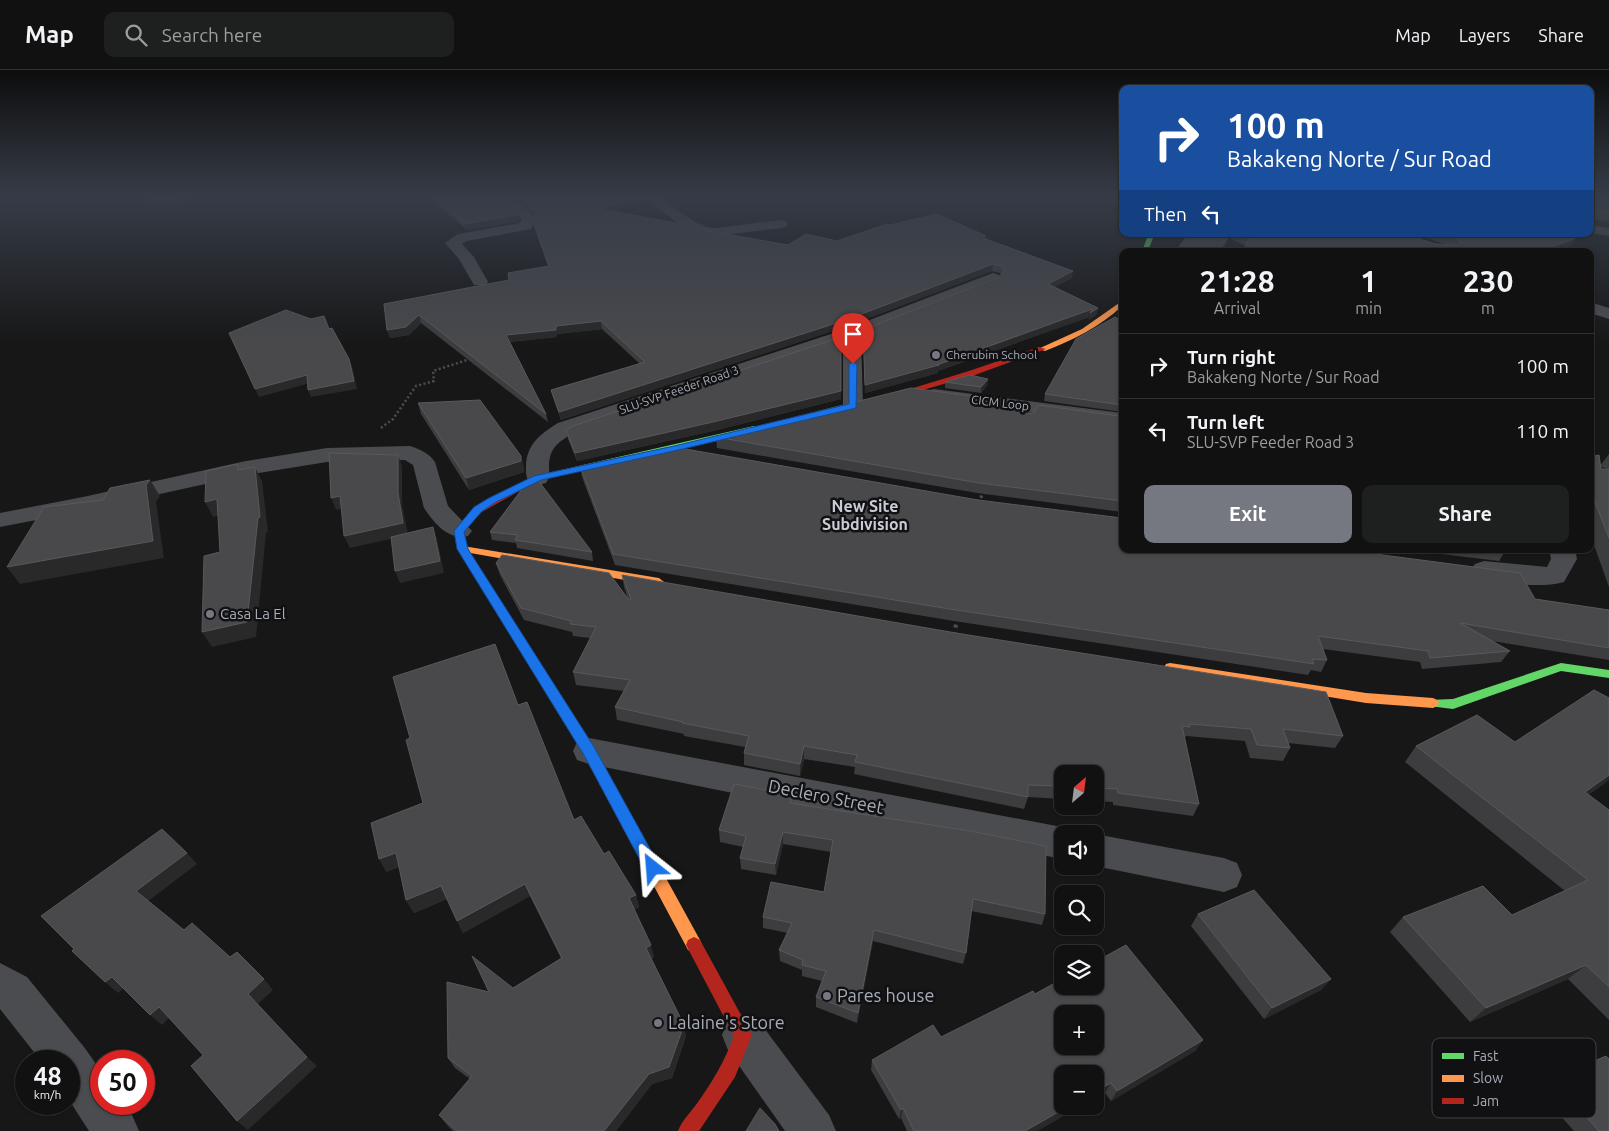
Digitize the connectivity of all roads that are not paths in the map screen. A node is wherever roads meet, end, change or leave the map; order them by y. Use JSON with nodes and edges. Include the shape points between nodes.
{"nodes":[{"id":1,"x":454,"y":245,"type":"edge"},
{"id":2,"x":993,"y":278,"type":"edge"},
{"id":3,"x":480,"y":282,"type":"dead end"},
{"id":4,"x":1119,"y":307,"type":"edge"},
{"id":5,"x":1594,"y":308,"type":"edge"},
{"id":6,"x":1609,"y":314,"type":"edge"},
{"id":7,"x":852,"y":333,"type":"junction"},
{"id":8,"x":908,"y":392,"type":"junction"},
{"id":9,"x":857,"y":405,"type":"joint"},
{"id":10,"x":1119,"y":419,"type":"edge"},
{"id":11,"x":766,"y":426,"type":"edge"},
{"id":12,"x":674,"y":449,"type":"junction"},
{"id":13,"x":723,"y":457,"type":"edge"},
{"id":14,"x":538,"y":478,"type":"junction"},
{"id":15,"x":0,"y":520,"type":"edge"},
{"id":16,"x":461,"y":540,"type":"junction"},
{"id":17,"x":1563,"y":553,"type":"edge"},
{"id":18,"x":1465,"y":568,"type":"edge"},
{"id":19,"x":669,"y":584,"type":"edge"},
{"id":20,"x":1160,"y":666,"type":"edge"},
{"id":21,"x":1609,"y":674,"type":"edge"},
{"id":22,"x":589,"y":751,"type":"junction"},
{"id":23,"x":1054,"y":841,"type":"edge"},
{"id":24,"x":1104,"y":852,"type":"edge"},
{"id":25,"x":1224,"y":875,"type":"dead end"},
{"id":26,"x":0,"y":983,"type":"edge"},
{"id":27,"x":743,"y":1035,"type":"junction"},
{"id":28,"x":59,"y":1050,"type":"edge"},
{"id":29,"x":80,"y":1079,"type":"edge"},
{"id":30,"x":116,"y":1131,"type":"edge"},
{"id":31,"x":687,"y":1131,"type":"edge"},
{"id":32,"x":813,"y":1131,"type":"edge"}],
"edges":[{"from":1,"to":3,"type":"street","via":[[466,257]]},
{"from":2,"to":7,"type":"street","name":"SLU-SVP Feeder Road 3"},
{"from":4,"to":8,"type":"main road","via":[[1089,329],[1049,347]]},
{"from":5,"to":6,"type":"street"},
{"from":7,"to":9,"type":"street"},
{"from":7,"to":14,"type":"street","name":"SLU-SVP Feeder Road 3","via":[[566,428],[544,443],[537,456]]},
{"from":8,"to":9,"type":"main road"},
{"from":8,"to":10,"type":"street","name":"CICM Loop"},
{"from":11,"to":12,"type":"main road"},
{"from":12,"to":13,"type":"street"},
{"from":12,"to":14,"type":"main road"},
{"from":14,"to":16,"type":"main road","via":[[478,510]]},
{"from":15,"to":16,"type":"street","via":[[246,468],[327,455],[410,453],[424,462],[436,508]]},
{"from":16,"to":19,"type":"main road"},
{"from":16,"to":22,"type":"main road"},
{"from":17,"to":18,"type":"street","via":[[1564,559],[1555,576],[1524,576]]},
{"from":20,"to":21,"type":"main road","via":[[1366,698],[1453,704],[1561,666]]},
{"from":22,"to":23,"type":"street","name":"Declero Street"},
{"from":22,"to":27,"type":"main road"},
{"from":24,"to":25,"type":"street"},
{"from":26,"to":28,"type":"street","via":[[12,991]]},
{"from":27,"to":31,"type":"main road","via":[[729,1071]]},
{"from":27,"to":32,"type":"street"},
{"from":29,"to":30,"type":"street"}]}
